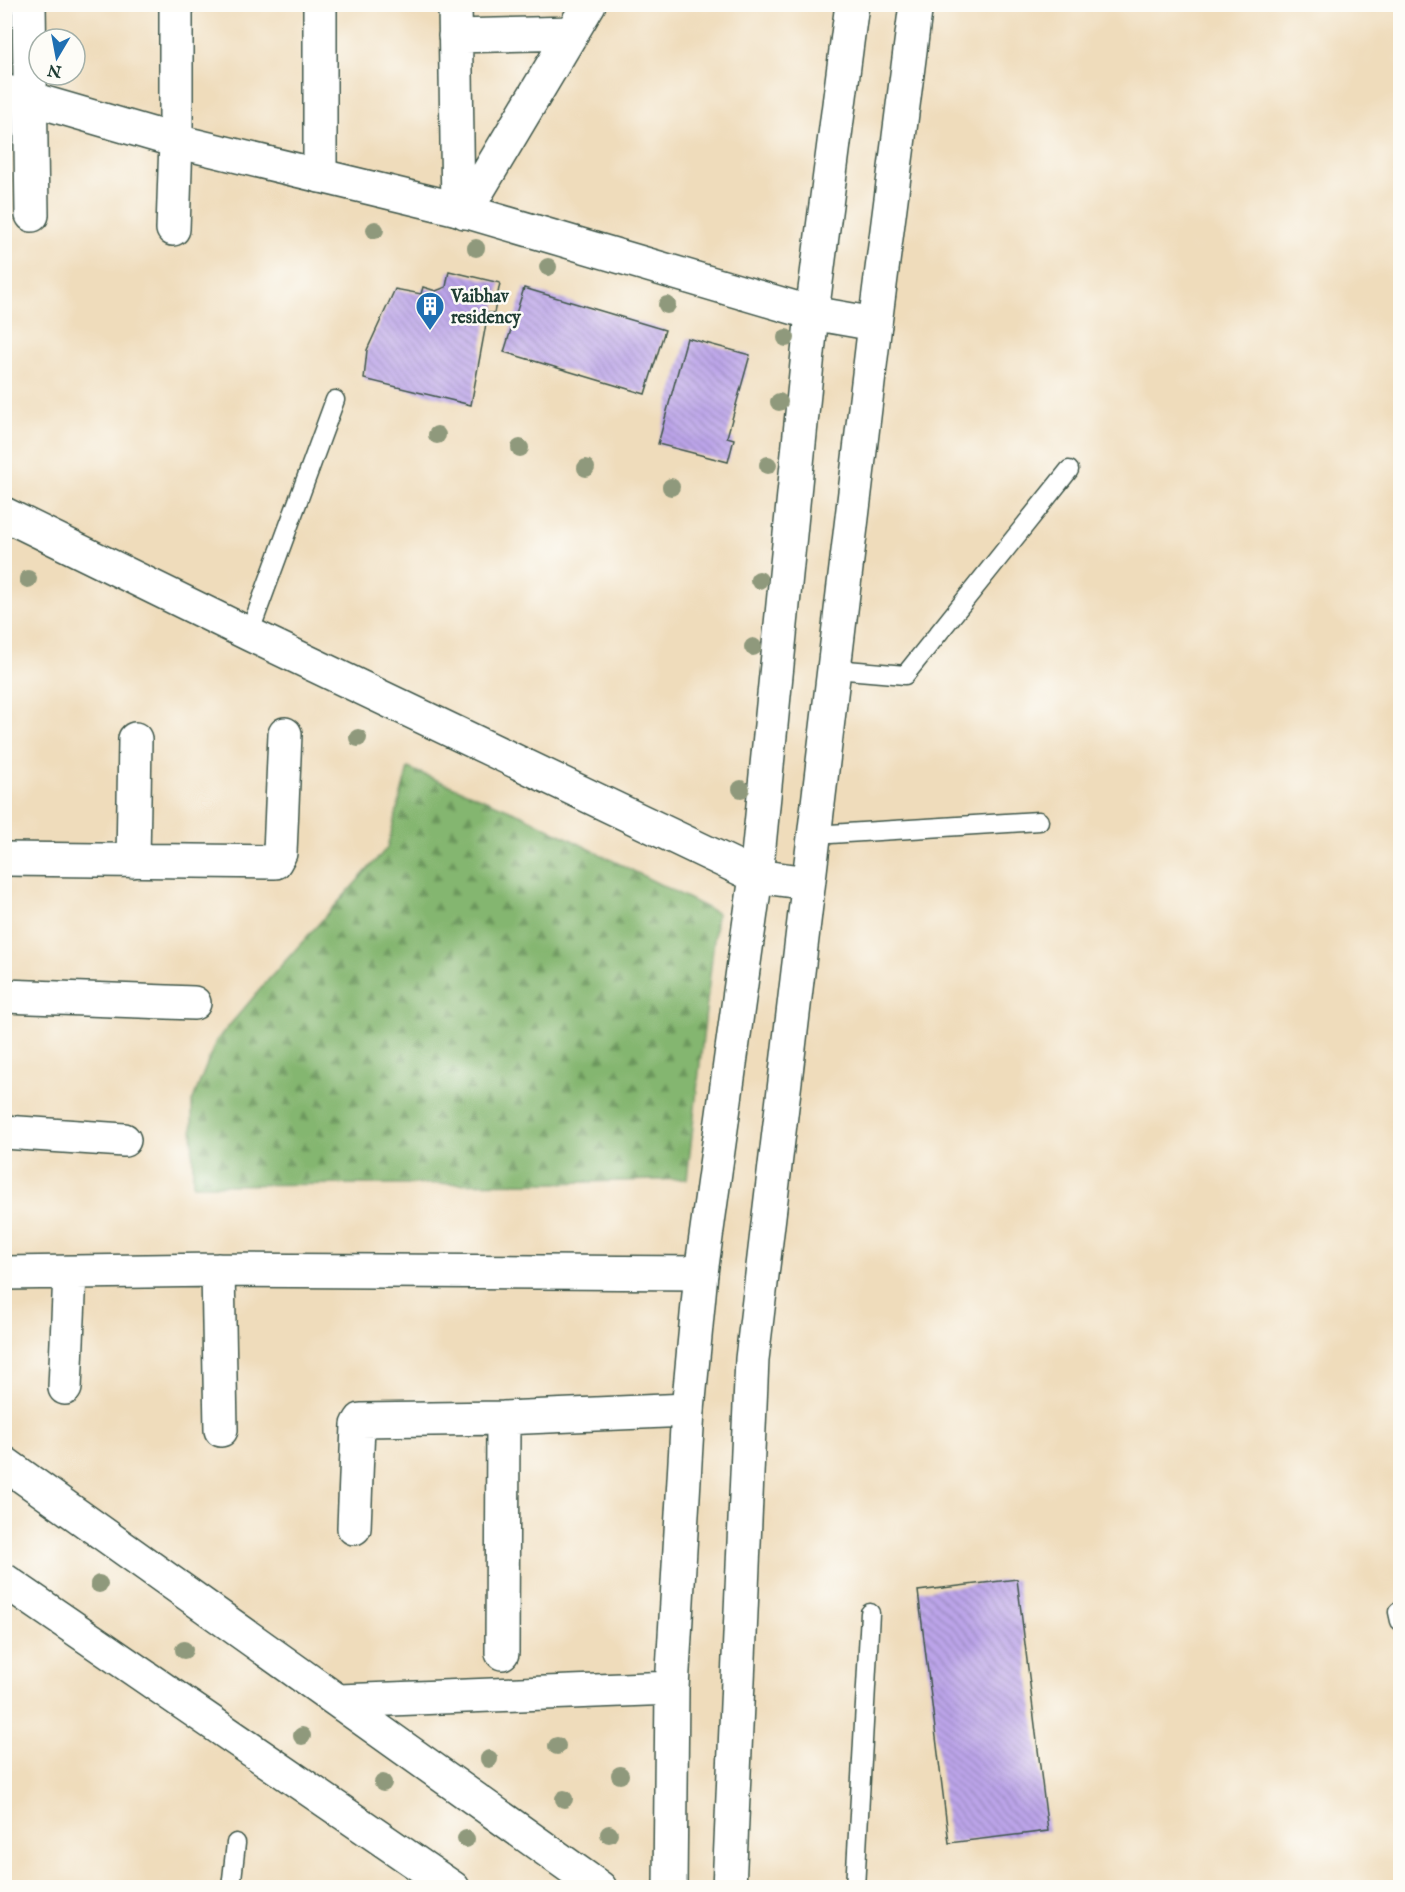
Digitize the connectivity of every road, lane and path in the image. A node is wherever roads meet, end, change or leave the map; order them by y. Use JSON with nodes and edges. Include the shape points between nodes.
{"nodes":[{"id":1,"x":29,"y":4,"type":"edge"},
{"id":2,"x":176,"y":4,"type":"edge"},
{"id":3,"x":320,"y":4,"type":"edge"},
{"id":4,"x":589,"y":4,"type":"edge"},
{"id":5,"x":852,"y":4,"type":"edge"},
{"id":6,"x":916,"y":4,"type":"edge"},
{"id":7,"x":455,"y":20,"type":"edge"},
{"id":8,"x":572,"y":33,"type":"junction"},
{"id":9,"x":18,"y":95,"type":"edge"},
{"id":10,"x":176,"y":141,"type":"junction"},
{"id":11,"x":320,"y":176,"type":"junction"},
{"id":12,"x":462,"y":211,"type":"junction"},
{"id":13,"x":32,"y":215,"type":"dead end"},
{"id":14,"x":173,"y":230,"type":"dead end"},
{"id":15,"x":812,"y":313,"type":"junction"},
{"id":16,"x":874,"y":324,"type":"junction"},
{"id":17,"x":335,"y":400,"type":"dead end"},
{"id":18,"x":1070,"y":470,"type":"dead end"},
{"id":19,"x":4,"y":514,"type":"edge"},
{"id":20,"x":249,"y":634,"type":"junction"},
{"id":21,"x":835,"y":669,"type":"junction"},
{"id":22,"x":285,"y":734,"type":"dead end"},
{"id":23,"x":135,"y":739,"type":"dead end"},
{"id":24,"x":1039,"y":821,"type":"dead end"},
{"id":25,"x":814,"y":835,"type":"junction"},
{"id":26,"x":4,"y":859,"type":"edge"},
{"id":27,"x":133,"y":861,"type":"junction"},
{"id":28,"x":756,"y":876,"type":"junction"},
{"id":29,"x":808,"y":883,"type":"junction"},
{"id":30,"x":4,"y":996,"type":"edge"},
{"id":31,"x":194,"y":1003,"type":"dead end"},
{"id":32,"x":4,"y":1132,"type":"edge"},
{"id":33,"x":124,"y":1140,"type":"dead end"},
{"id":34,"x":218,"y":1270,"type":"junction"},
{"id":35,"x":4,"y":1273,"type":"edge"},
{"id":36,"x":70,"y":1273,"type":"junction"},
{"id":37,"x":701,"y":1273,"type":"junction"},
{"id":38,"x":65,"y":1388,"type":"dead end"},
{"id":39,"x":688,"y":1410,"type":"junction"},
{"id":40,"x":503,"y":1418,"type":"junction"},
{"id":41,"x":221,"y":1430,"type":"dead end"},
{"id":42,"x":4,"y":1463,"type":"edge"},
{"id":43,"x":354,"y":1528,"type":"dead end"},
{"id":44,"x":4,"y":1580,"type":"edge"},
{"id":45,"x":870,"y":1613,"type":"dead end"},
{"id":46,"x":502,"y":1653,"type":"dead end"},
{"id":47,"x":672,"y":1688,"type":"junction"},
{"id":48,"x":340,"y":1701,"type":"junction"},
{"id":49,"x":236,"y":1843,"type":"dead end"},
{"id":50,"x":231,"y":1887,"type":"edge"},
{"id":51,"x":453,"y":1887,"type":"edge"},
{"id":52,"x":600,"y":1887,"type":"edge"},
{"id":53,"x":670,"y":1887,"type":"edge"},
{"id":54,"x":729,"y":1887,"type":"edge"},
{"id":55,"x":855,"y":1887,"type":"edge"}],
"edges":[{"from":1,"to":9,"type":"street"},
{"from":2,"to":10,"type":"street"},
{"from":3,"to":11,"type":"street"},
{"from":4,"to":8,"type":"street"},
{"from":5,"to":15,"type":"street"},
{"from":6,"to":16,"type":"street"},
{"from":7,"to":8,"type":"street"},
{"from":7,"to":12,"type":"street"},
{"from":8,"to":12,"type":"street"},
{"from":9,"to":10,"type":"street"},
{"from":9,"to":13,"type":"street"},
{"from":10,"to":11,"type":"street"},
{"from":10,"to":14,"type":"street"},
{"from":11,"to":12,"type":"street"},
{"from":12,"to":15,"type":"street"},
{"from":15,"to":16,"type":"street"},
{"from":15,"to":28,"type":"street"},
{"from":16,"to":21,"type":"street"},
{"from":17,"to":20,"type":"lane"},
{"from":18,"to":21,"type":"lane","via":[[905,675]]},
{"from":19,"to":20,"type":"street"},
{"from":20,"to":28,"type":"street"},
{"from":21,"to":25,"type":"street"},
{"from":22,"to":27,"type":"street","via":[[280,853],[275,862]]},
{"from":23,"to":27,"type":"street"},
{"from":24,"to":25,"type":"lane"},
{"from":25,"to":29,"type":"street"},
{"from":26,"to":27,"type":"street"},
{"from":28,"to":29,"type":"street"},
{"from":28,"to":37,"type":"street"},
{"from":29,"to":54,"type":"street","via":[[752,1359]]},
{"from":30,"to":31,"type":"street"},
{"from":32,"to":33,"type":"street"},
{"from":34,"to":36,"type":"street"},
{"from":34,"to":37,"type":"street"},
{"from":34,"to":41,"type":"street"},
{"from":35,"to":36,"type":"street"},
{"from":36,"to":38,"type":"street"},
{"from":37,"to":39,"type":"street"},
{"from":39,"to":40,"type":"street"},
{"from":39,"to":47,"type":"street"},
{"from":40,"to":43,"type":"street","via":[[361,1420]]},
{"from":40,"to":46,"type":"street"},
{"from":42,"to":48,"type":"street"},
{"from":44,"to":51,"type":"street"},
{"from":45,"to":55,"type":"lane"},
{"from":47,"to":48,"type":"street"},
{"from":47,"to":53,"type":"street"},
{"from":48,"to":52,"type":"street"},
{"from":49,"to":50,"type":"lane"}]}
